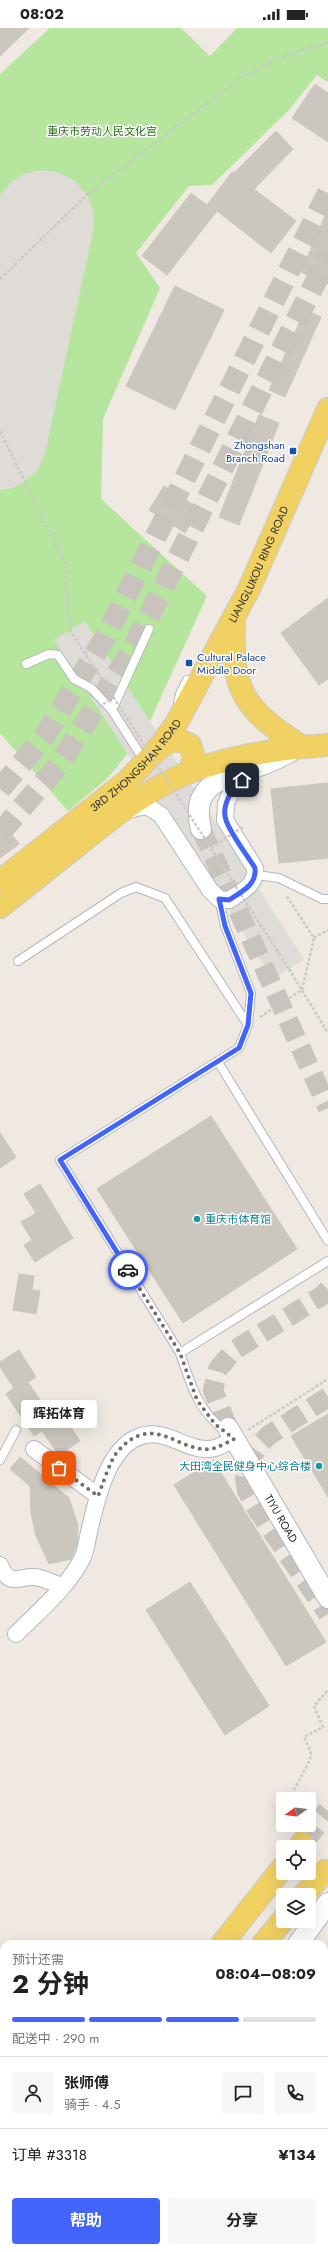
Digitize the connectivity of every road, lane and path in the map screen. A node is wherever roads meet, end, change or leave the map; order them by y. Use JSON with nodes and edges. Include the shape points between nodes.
{"nodes":[{"id":1,"x":328,"y":43,"type":"edge"},
{"id":2,"x":0,"y":279,"type":"edge"},
{"id":3,"x":328,"y":408,"type":"edge"},
{"id":4,"x":0,"y":431,"type":"edge"},
{"id":5,"x":228,"y":619,"type":"junction"},
{"id":6,"x":149,"y":629,"type":"dead end"},
{"id":7,"x":26,"y":664,"type":"dead end"},
{"id":8,"x":193,"y":670,"type":"dead end"},
{"id":9,"x":113,"y":697,"type":"junction"},
{"id":10,"x":95,"y":710,"type":"dead end"},
{"id":11,"x":112,"y":710,"type":"junction"},
{"id":12,"x":176,"y":724,"type":"junction"},
{"id":13,"x":328,"y":745,"type":"edge"},
{"id":14,"x":302,"y":747,"type":"junction"},
{"id":15,"x":150,"y":757,"type":"junction"},
{"id":16,"x":259,"y":766,"type":"junction"},
{"id":17,"x":190,"y":772,"type":"junction"},
{"id":18,"x":117,"y":814,"type":"junction"},
{"id":19,"x":244,"y":826,"type":"dead end"},
{"id":20,"x":201,"y":829,"type":"tunnel mouth"},
{"id":21,"x":211,"y":848,"type":"junction"},
{"id":22,"x":256,"y":875,"type":"junction"},
{"id":23,"x":0,"y":881,"type":"edge"},
{"id":24,"x":284,"y":893,"type":"dead end"},
{"id":25,"x":219,"y":899,"type":"junction"},
{"id":26,"x":328,"y":899,"type":"edge"},
{"id":27,"x":0,"y":907,"type":"edge"},
{"id":28,"x":328,"y":930,"type":"edge"},
{"id":29,"x":314,"y":938,"type":"junction"},
{"id":30,"x":18,"y":961,"type":"dead end"},
{"id":31,"x":302,"y":990,"type":"junction"},
{"id":32,"x":248,"y":1025,"type":"junction"},
{"id":33,"x":328,"y":1033,"type":"edge"},
{"id":34,"x":218,"y":1062,"type":"junction"},
{"id":35,"x":328,"y":1240,"type":"edge"},
{"id":36,"x":328,"y":1261,"type":"edge"},
{"id":37,"x":180,"y":1353,"type":"junction"},
{"id":38,"x":328,"y":1379,"type":"edge"},
{"id":39,"x":16,"y":1430,"type":"dead end"},
{"id":40,"x":231,"y":1434,"type":"junction"},
{"id":41,"x":34,"y":1449,"type":"dead end"},
{"id":42,"x":0,"y":1460,"type":"edge"},
{"id":43,"x":98,"y":1496,"type":"junction"},
{"id":44,"x":0,"y":1565,"type":"edge"},
{"id":45,"x":62,"y":1586,"type":"junction"},
{"id":46,"x":328,"y":1598,"type":"edge"},
{"id":47,"x":16,"y":1634,"type":"dead end"},
{"id":48,"x":328,"y":1690,"type":"edge"},
{"id":49,"x":293,"y":1792,"type":"edge"},
{"id":50,"x":324,"y":1871,"type":"dead end"},
{"id":51,"x":276,"y":1876,"type":"edge"},
{"id":52,"x":310,"y":1888,"type":"edge"},
{"id":53,"x":328,"y":1903,"type":"edge"},
{"id":54,"x":276,"y":1928,"type":"edge"},
{"id":55,"x":225,"y":1940,"type":"edge"},
{"id":56,"x":266,"y":1940,"type":"edge"},
{"id":57,"x":301,"y":1940,"type":"edge"}],
"edges":[{"from":1,"to":2,"type":"path","via":[[287,54],[238,80],[87,195]]},
{"from":3,"to":5,"type":"main road","name":"LIANGLUKOU RING ROAD","via":[[249,589]]},
{"from":4,"to":9,"type":"path","bridge":true,"via":[[65,563],[70,630]]},
{"from":5,"to":12,"type":"main road","name":"3RD ZHONGSHAN ROAD"},
{"from":5,"to":14,"type":"main road","name":"LIANGLUKOU RING ROAD","via":[[237,679],[244,697],[269,725]]},
{"from":6,"to":11,"type":"lane"},
{"from":7,"to":11,"type":"lane","via":[[49,654],[58,655],[74,679],[91,688]]},
{"from":8,"to":12,"type":"lane","via":[[180,694]]},
{"from":9,"to":10,"type":"path","bridge":true},
{"from":9,"to":21,"type":"path","bridge":true},
{"from":11,"to":15,"type":"lane"},
{"from":12,"to":15,"type":"main road","name":"3RD ZHONGSHAN ROAD"},
{"from":13,"to":14,"type":"main road"},
{"from":14,"to":16,"type":"street"},
{"from":14,"to":17,"type":"main road","name":"3RD ZHONGSHAN ROAD","via":[[223,760]]},
{"from":15,"to":17,"type":"main road","via":[[169,742],[180,740],[190,745],[194,758]]},
{"from":15,"to":23,"type":"main road","name":"3RD ZHONGSHAN ROAD","via":[[126,782]]},
{"from":16,"to":20,"type":"street","via":[[217,780],[205,792],[198,805]]},
{"from":16,"to":22,"type":"street","via":[[233,786],[226,804],[225,820],[255,868]]},
{"from":17,"to":18,"type":"main road","name":"3RD ZHONGSHAN ROAD","via":[[148,793]]},
{"from":18,"to":25,"type":"street","via":[[134,807],[147,806],[161,815],[210,890]]},
{"from":18,"to":27,"type":"main road","name":"3RD ZHONGSHAN ROAD"},
{"from":19,"to":21,"type":"path","bridge":true},
{"from":21,"to":31,"type":"path","bridge":true},
{"from":22,"to":25,"type":"street","via":[[250,886],[229,900]]},
{"from":22,"to":26,"type":"lane","via":[[279,878],[322,899]]},
{"from":24,"to":29,"type":"path"},
{"from":25,"to":32,"type":"lane","via":[[225,926],[251,993]]},
{"from":28,"to":29,"type":"path"},
{"from":29,"to":31,"type":"path"},
{"from":30,"to":32,"type":"lane","via":[[122,892],[136,887],[165,898]]},
{"from":31,"to":32,"type":"path"},
{"from":31,"to":33,"type":"path"},
{"from":32,"to":34,"type":"lane","via":[[239,1048]]},
{"from":34,"to":35,"type":"lane"},
{"from":34,"to":37,"type":"lane","via":[[60,1160]]},
{"from":36,"to":37,"type":"lane"},
{"from":37,"to":40,"type":"lane","via":[[197,1400],[215,1424]]},
{"from":38,"to":40,"type":"path"},
{"from":39,"to":42,"type":"lane"},
{"from":40,"to":43,"type":"street","via":[[214,1448],[192,1446],[165,1435],[152,1433],[135,1438],[118,1452]]},
{"from":40,"to":46,"type":"street","name":"TIYU ROAD"},
{"from":41,"to":43,"type":"street"},
{"from":43,"to":45,"type":"street","via":[[83,1558]]},
{"from":44,"to":45,"type":"street","via":[[11,1579],[34,1577]]},
{"from":45,"to":47,"type":"street"},
{"from":48,"to":49,"type":"path","via":[[314,1706],[323,1727],[304,1737],[311,1753],[310,1760]]},
{"from":50,"to":52,"type":"main road"},
{"from":51,"to":55,"type":"main road"},
{"from":53,"to":57,"type":"street"},
{"from":54,"to":56,"type":"main road"}]}
